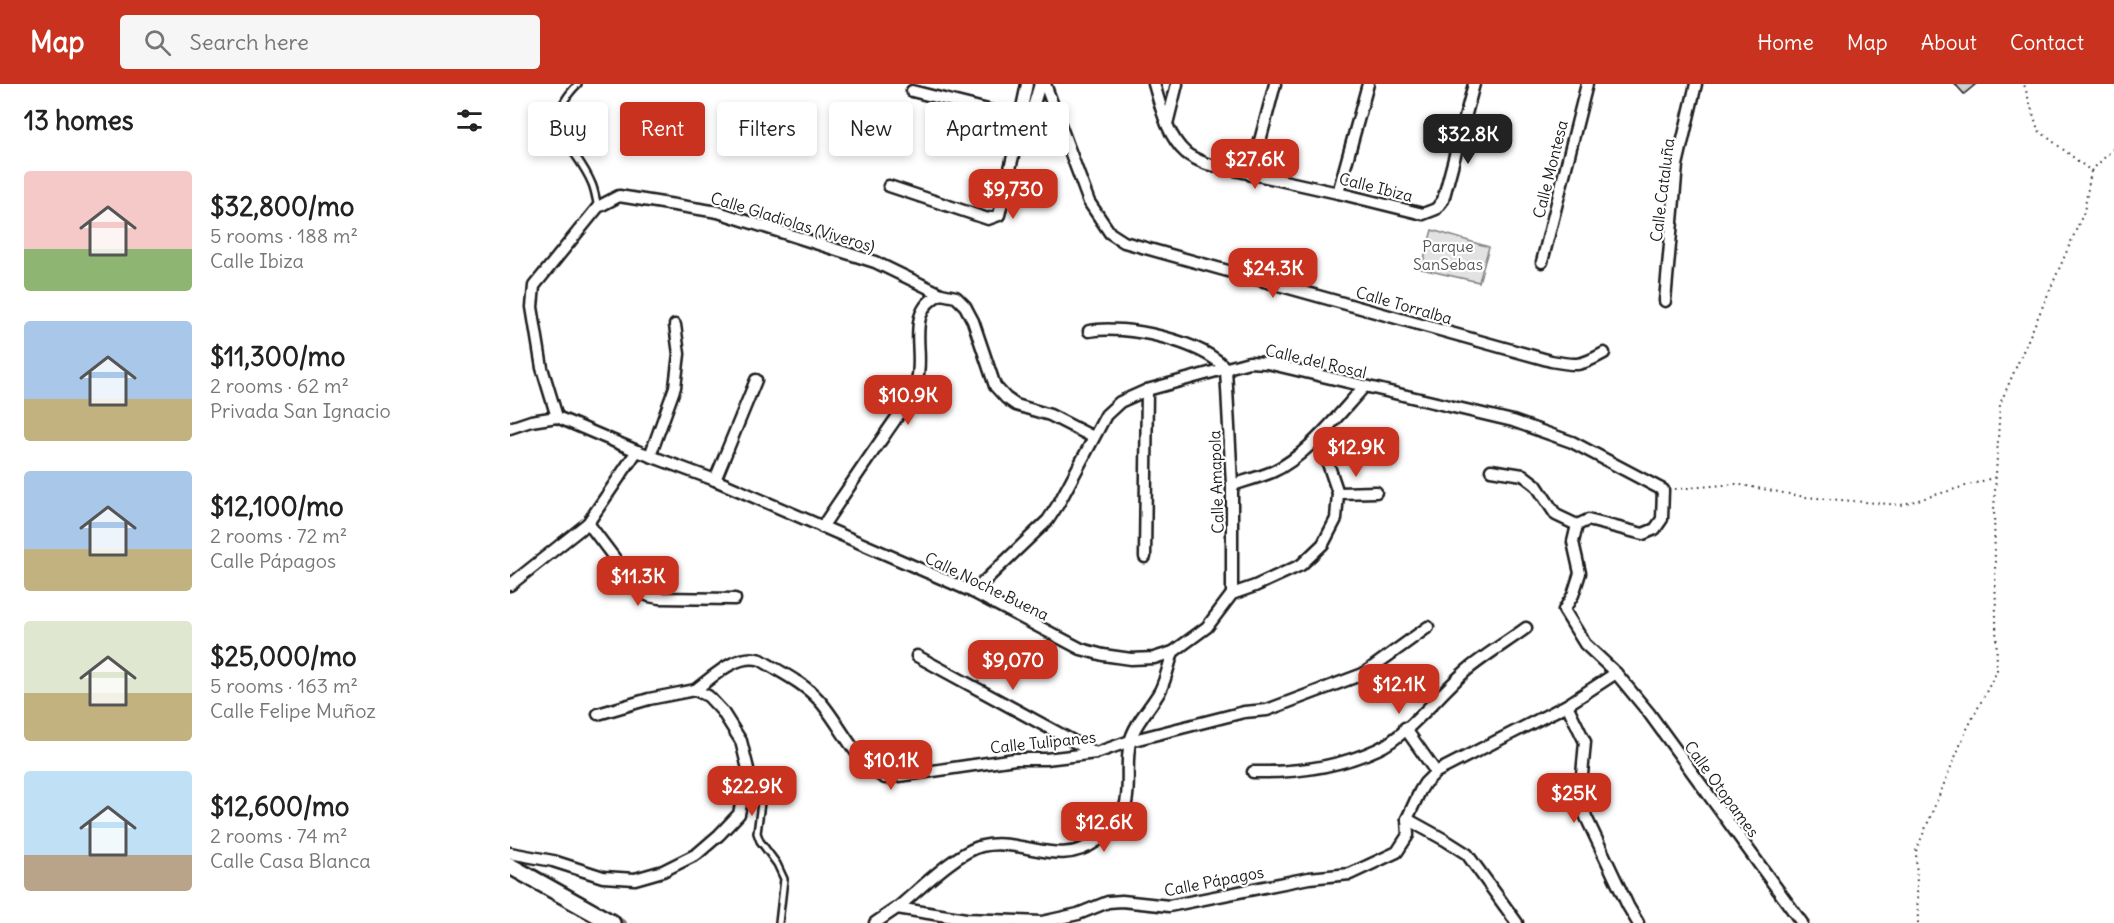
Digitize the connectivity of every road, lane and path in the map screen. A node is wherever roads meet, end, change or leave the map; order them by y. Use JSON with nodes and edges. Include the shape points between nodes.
{"nodes":[{"id":1,"x":578,"y":84,"type":"edge"},
{"id":2,"x":1026,"y":84,"type":"edge"},
{"id":3,"x":1040,"y":84,"type":"edge"},
{"id":4,"x":1045,"y":84,"type":"edge"},
{"id":5,"x":1154,"y":84,"type":"edge"},
{"id":6,"x":1177,"y":84,"type":"edge"},
{"id":7,"x":1275,"y":84,"type":"edge"},
{"id":8,"x":1368,"y":84,"type":"edge"},
{"id":9,"x":1474,"y":84,"type":"edge"},
{"id":10,"x":1587,"y":84,"type":"edge"},
{"id":11,"x":1696,"y":84,"type":"edge"},
{"id":12,"x":2024,"y":84,"type":"edge"},
{"id":13,"x":912,"y":91,"type":"dead end"},
{"id":14,"x":956,"y":102,"type":"edge"},
{"id":15,"x":1023,"y":102,"type":"edge"},
{"id":16,"x":1035,"y":102,"type":"edge"},
{"id":17,"x":1167,"y":124,"type":"junction"},
{"id":18,"x":2114,"y":148,"type":"edge"},
{"id":19,"x":1013,"y":156,"type":"edge"},
{"id":20,"x":2091,"y":171,"type":"junction"},
{"id":21,"x":1251,"y":175,"type":"junction"},
{"id":22,"x":889,"y":186,"type":"dead end"},
{"id":23,"x":1338,"y":193,"type":"junction"},
{"id":24,"x":598,"y":207,"type":"junction"},
{"id":25,"x":1542,"y":262,"type":"dead end"},
{"id":26,"x":941,"y":294,"type":"junction"},
{"id":27,"x":1665,"y":301,"type":"dead end"},
{"id":28,"x":675,"y":325,"type":"dead end"},
{"id":29,"x":1089,"y":331,"type":"dead end"},
{"id":30,"x":1604,"y":353,"type":"dead end"},
{"id":31,"x":1226,"y":369,"type":"junction"},
{"id":32,"x":756,"y":380,"type":"dead end"},
{"id":33,"x":1364,"y":387,"type":"junction"},
{"id":34,"x":1147,"y":390,"type":"junction"},
{"id":35,"x":557,"y":417,"type":"junction"},
{"id":36,"x":510,"y":428,"type":"edge"},
{"id":37,"x":1094,"y":437,"type":"junction"},
{"id":38,"x":1319,"y":437,"type":"junction"},
{"id":39,"x":637,"y":451,"type":"junction"},
{"id":40,"x":650,"y":456,"type":"junction"},
{"id":41,"x":1491,"y":470,"type":"dead end"},
{"id":42,"x":1996,"y":477,"type":"junction"},
{"id":43,"x":715,"y":480,"type":"junction"},
{"id":44,"x":1232,"y":485,"type":"junction"},
{"id":45,"x":1663,"y":489,"type":"junction"},
{"id":46,"x":1376,"y":492,"type":"dead end"},
{"id":47,"x":1338,"y":493,"type":"junction"},
{"id":48,"x":588,"y":524,"type":"junction"},
{"id":49,"x":1577,"y":525,"type":"junction"},
{"id":50,"x":822,"y":527,"type":"junction"},
{"id":51,"x":1145,"y":556,"type":"dead end"},
{"id":52,"x":510,"y":585,"type":"edge"},
{"id":53,"x":973,"y":592,"type":"junction"},
{"id":54,"x":1232,"y":594,"type":"junction"},
{"id":55,"x":735,"y":599,"type":"dead end"},
{"id":56,"x":1428,"y":627,"type":"dead end"},
{"id":57,"x":1526,"y":628,"type":"dead end"},
{"id":58,"x":1173,"y":652,"type":"junction"},
{"id":59,"x":917,"y":656,"type":"dead end"},
{"id":60,"x":1616,"y":673,"type":"junction"},
{"id":61,"x":695,"y":690,"type":"junction"},
{"id":62,"x":1567,"y":705,"type":"junction"},
{"id":63,"x":598,"y":714,"type":"dead end"},
{"id":64,"x":1405,"y":728,"type":"junction"},
{"id":65,"x":1130,"y":741,"type":"junction"},
{"id":66,"x":1096,"y":753,"type":"junction"},
{"id":67,"x":748,"y":770,"type":"junction"},
{"id":68,"x":1253,"y":772,"type":"dead end"},
{"id":69,"x":1436,"y":772,"type":"junction"},
{"id":70,"x":1407,"y":819,"type":"junction"},
{"id":71,"x":510,"y":853,"type":"edge"},
{"id":72,"x":510,"y":866,"type":"edge"},
{"id":73,"x":897,"y":908,"type":"junction"},
{"id":74,"x":612,"y":923,"type":"edge"},
{"id":75,"x":779,"y":923,"type":"edge"},
{"id":76,"x":875,"y":923,"type":"edge"},
{"id":77,"x":1517,"y":923,"type":"edge"},
{"id":78,"x":1638,"y":923,"type":"edge"},
{"id":79,"x":1802,"y":923,"type":"edge"},
{"id":80,"x":1918,"y":923,"type":"edge"}],
"edges":[{"from":1,"to":24,"type":"lane","via":[[568,94],[559,116],[562,138],[584,167]]},
{"from":2,"to":15,"type":"street"},
{"from":3,"to":16,"type":"street"},
{"from":4,"to":30,"type":"street","name":"Calle Torralba","via":[[1089,202],[1110,233],[1124,242],[1551,361],[1585,364]]},
{"from":5,"to":17,"type":"street","name":"Calle Ibiza"},
{"from":6,"to":17,"type":"street"},
{"from":7,"to":21,"type":"street"},
{"from":8,"to":23,"type":"street"},
{"from":9,"to":23,"type":"street","name":"Calle Ibiza","via":[[1443,200],[1436,209],[1423,214]]},
{"from":10,"to":25,"type":"street","name":"Calle Montesa"},
{"from":11,"to":27,"type":"street","name":"Calle Cataluña","via":[[1677,165]]},
{"from":12,"to":20,"type":"path","via":[[2038,130]]},
{"from":13,"to":14,"type":"street"},
{"from":17,"to":21,"type":"street","name":"Calle Ibiza","via":[[1188,155]]},
{"from":18,"to":20,"type":"path"},
{"from":19,"to":22,"type":"street","via":[[1000,213],[995,218]]},
{"from":20,"to":42,"type":"path","via":[[2084,212],[2000,404]]},
{"from":21,"to":23,"type":"street","name":"Calle Ibiza"},
{"from":24,"to":26,"type":"street","name":"Calle Gladiolas (Viveros)","via":[[619,196],[718,212],[875,262]]},
{"from":24,"to":35,"type":"street","via":[[534,286],[532,298],[542,369]]},
{"from":26,"to":37,"type":"street","name":"Calle Gladiolas (Viveros)","via":[[956,297],[965,306],[995,386],[1006,398]]},
{"from":26,"to":50,"type":"street","via":[[919,316],[914,388]]},
{"from":28,"to":40,"type":"street","via":[[679,354],[675,387]]},
{"from":29,"to":31,"type":"street","via":[[1128,330],[1177,342],[1212,356]]},
{"from":31,"to":33,"type":"street","name":"Calle del Rosal","via":[[1249,362],[1267,363]]},
{"from":31,"to":34,"type":"street","name":"Calle del Rosal"},
{"from":31,"to":44,"type":"street","name":"Calle Amapola"},
{"from":32,"to":43,"type":"street"},
{"from":33,"to":38,"type":"street"},
{"from":33,"to":45,"type":"street","name":"Calle del Rosal","via":[[1513,421],[1572,442]]},
{"from":34,"to":37,"type":"street","name":"Calle del Rosal","via":[[1120,402],[1106,415]]},
{"from":34,"to":51,"type":"street"},
{"from":35,"to":36,"type":"street"},
{"from":35,"to":39,"type":"street","name":"Calle Noche Buena"},
{"from":37,"to":53,"type":"street","name":"Calle del Rosal","via":[[1048,520]]},
{"from":38,"to":44,"type":"street","via":[[1274,471]]},
{"from":38,"to":47,"type":"street"},
{"from":39,"to":40,"type":"street","name":"Calle Noche Buena"},
{"from":39,"to":48,"type":"street"},
{"from":40,"to":43,"type":"street","name":"Calle Noche Buena"},
{"from":41,"to":49,"type":"street","via":[[1523,475],[1536,486],[1556,515]]},
{"from":42,"to":45,"type":"path","via":[[1901,505],[1805,497],[1736,484]]},
{"from":42,"to":80,"type":"path","via":[[1997,671],[1965,731],[1916,851]]},
{"from":43,"to":50,"type":"street","name":"Calle Noche Buena"},
{"from":44,"to":54,"type":"street","name":"Calle Amapola"},
{"from":45,"to":49,"type":"street","via":[[1662,519],[1655,529],[1643,534],[1588,520]]},
{"from":46,"to":47,"type":"street"},
{"from":47,"to":54,"type":"street","via":[[1336,519],[1323,544],[1301,565]]},
{"from":48,"to":52,"type":"street"},
{"from":48,"to":55,"type":"street","via":[[640,592],[649,597]]},
{"from":49,"to":60,"type":"street","name":"Calle Otopames","via":[[1573,542],[1580,573],[1564,610],[1585,644]]},
{"from":50,"to":53,"type":"street","name":"Calle Noche Buena"},
{"from":53,"to":58,"type":"street","name":"Calle Noche Buena","via":[[1081,649],[1131,659]]},
{"from":54,"to":58,"type":"street","name":"Calle Noche Buena","via":[[1207,627]]},
{"from":56,"to":65,"type":"street","name":"Calle Tulipanes","via":[[1363,674],[1267,710],[1244,712]]},
{"from":57,"to":64,"type":"street","via":[[1467,669]]},
{"from":58,"to":65,"type":"street","via":[[1161,689]]},
{"from":59,"to":66,"type":"street"},
{"from":60,"to":62,"type":"street","name":"Calle Pápagos"},
{"from":60,"to":79,"type":"street","name":"Calle Otopames"},
{"from":61,"to":63,"type":"street","name":"Calle Tulipanes"},
{"from":61,"to":66,"type":"street","name":"Calle Tulipanes","via":[[735,662],[753,657],[761,660],[818,698],[864,760],[885,778],[1015,759]]},
{"from":61,"to":67,"type":"street","via":[[708,696],[722,711],[741,741]]},
{"from":62,"to":69,"type":"street","name":"Calle Pápagos"},
{"from":62,"to":78,"type":"street","via":[[1585,742],[1581,786],[1586,817]]},
{"from":64,"to":68,"type":"street","via":[[1378,749],[1328,766],[1281,773]]},
{"from":64,"to":69,"type":"street"},
{"from":65,"to":66,"type":"street","name":"Calle Tulipanes"},
{"from":65,"to":73,"type":"street","via":[[1128,802],[1112,830],[1084,850],[1054,853],[1007,845],[983,846],[958,857]]},
{"from":67,"to":71,"type":"street","via":[[739,814],[697,854],[663,872],[635,879],[603,877]]},
{"from":67,"to":75,"type":"lane","via":[[761,803],[757,832],[784,879]]},
{"from":69,"to":70,"type":"street","name":"Calle Pápagos","via":[[1425,783]]},
{"from":70,"to":73,"type":"street","name":"Calle Pápagos","via":[[1408,835],[1396,852],[1350,874],[1237,891],[1186,904],[1108,902],[1042,922],[966,919]]},
{"from":70,"to":77,"type":"street","via":[[1467,854]]},
{"from":72,"to":74,"type":"street"},
{"from":73,"to":76,"type":"street"}]}
